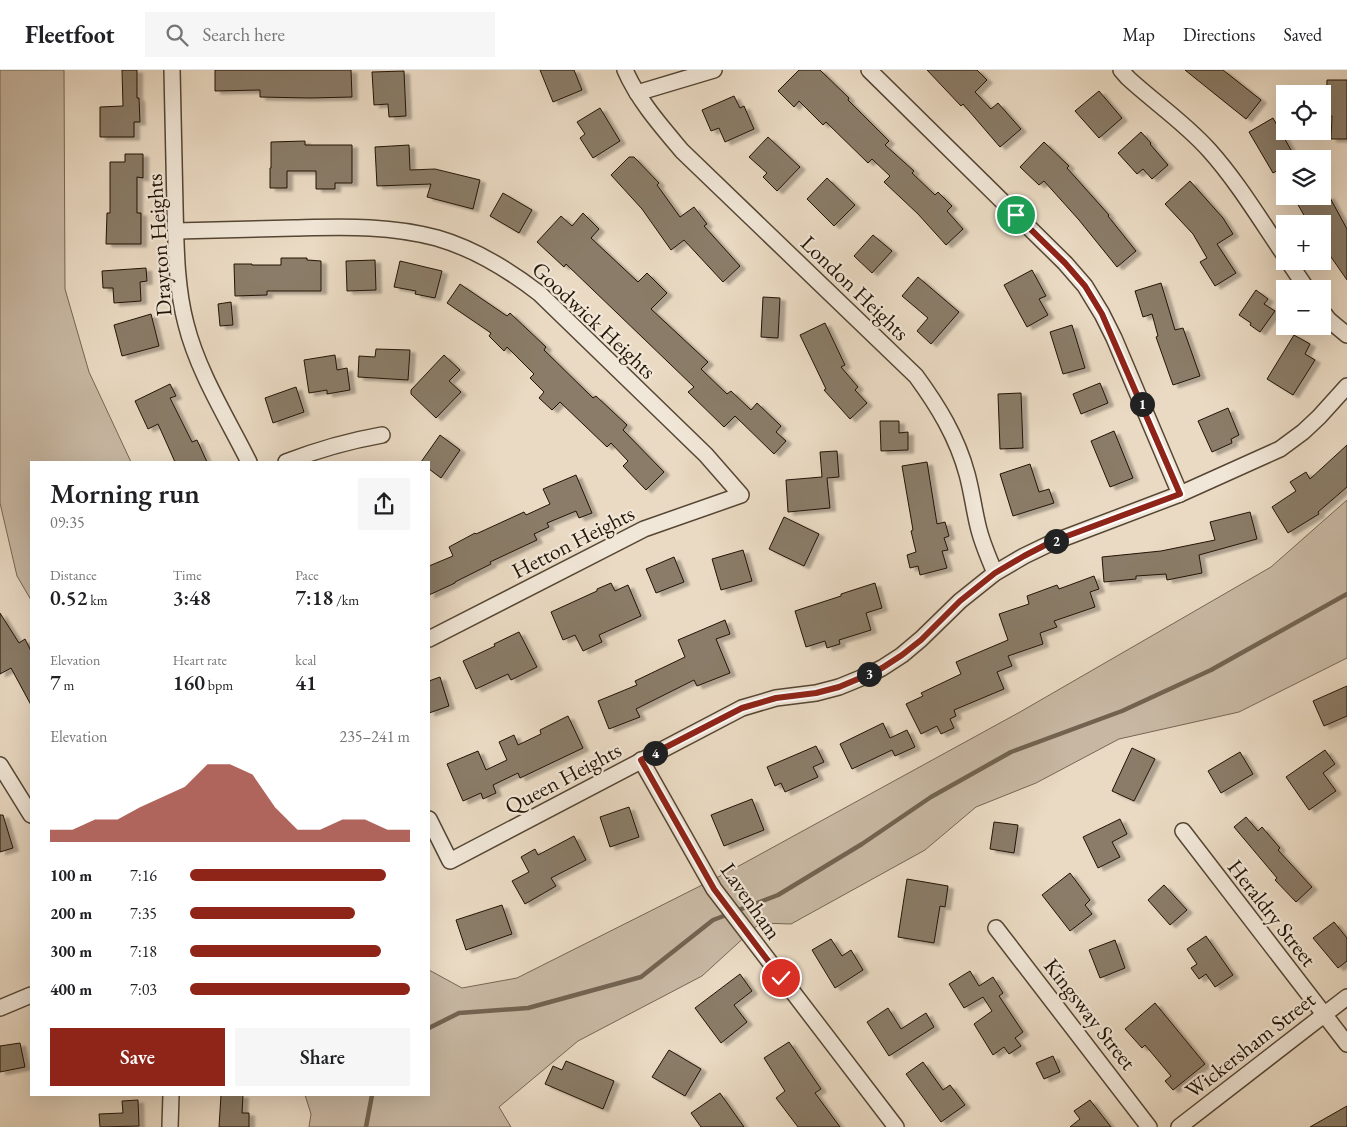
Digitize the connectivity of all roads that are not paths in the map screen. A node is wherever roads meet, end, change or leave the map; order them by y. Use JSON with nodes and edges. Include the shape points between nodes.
{"nodes":[{"id":1,"x":172,"y":70,"type":"edge"},
{"id":2,"x":624,"y":70,"type":"edge"},
{"id":3,"x":714,"y":70,"type":"edge"},
{"id":4,"x":869,"y":70,"type":"edge"},
{"id":5,"x":1121,"y":70,"type":"edge"},
{"id":6,"x":637,"y":92,"type":"junction"},
{"id":7,"x":176,"y":231,"type":"junction"},
{"id":8,"x":1276,"y":243,"type":"edge"},
{"id":9,"x":1331,"y":322,"type":"edge"},
{"id":10,"x":1347,"y":335,"type":"edge"},
{"id":11,"x":1347,"y":386,"type":"edge"},
{"id":12,"x":382,"y":435,"type":"dead end"},
{"id":13,"x":248,"y":461,"type":"edge"},
{"id":14,"x":288,"y":461,"type":"edge"},
{"id":15,"x":1180,"y":494,"type":"junction"},
{"id":16,"x":741,"y":495,"type":"joint"},
{"id":17,"x":995,"y":573,"type":"junction"},
{"id":18,"x":430,"y":638,"type":"edge"},
{"id":19,"x":641,"y":760,"type":"junction"},
{"id":20,"x":2,"y":772,"type":"edge"},
{"id":21,"x":30,"y":814,"type":"edge"},
{"id":22,"x":430,"y":821,"type":"edge"},
{"id":23,"x":1182,"y":831,"type":"dead end"},
{"id":24,"x":996,"y":928,"type":"dead end"},
{"id":25,"x":30,"y":996,"type":"edge"},
{"id":26,"x":1347,"y":997,"type":"edge"},
{"id":27,"x":0,"y":1008,"type":"edge"},
{"id":28,"x":1324,"y":1014,"type":"junction"},
{"id":29,"x":1347,"y":1044,"type":"edge"},
{"id":30,"x":171,"y":1096,"type":"edge"},
{"id":31,"x":170,"y":1127,"type":"edge"},
{"id":32,"x":896,"y":1127,"type":"edge"},
{"id":33,"x":1150,"y":1127,"type":"edge"},
{"id":34,"x":1179,"y":1127,"type":"edge"}],
"edges":[{"from":1,"to":7,"type":"street","name":"Drayton Heights"},
{"from":2,"to":6,"type":"street","name":"London Heights"},
{"from":3,"to":6,"type":"street"},
{"from":4,"to":15,"type":"street","via":[[1085,286],[1114,338]]},
{"from":5,"to":8,"type":"street","via":[[1209,150]]},
{"from":6,"to":17,"type":"street","name":"London Heights","via":[[682,151],[916,376],[933,398],[958,447],[979,529]]},
{"from":7,"to":13,"type":"street","name":"Drayton Heights","via":[[180,295],[186,324],[207,379]]},
{"from":7,"to":16,"type":"street","name":"Goodwick Heights","via":[[381,228],[419,234],[466,249],[518,277],[540,294],[706,455]]},
{"from":9,"to":10,"type":"street"},
{"from":11,"to":15,"type":"street","name":"Queen Heights","via":[[1319,417],[1280,449]]},
{"from":12,"to":14,"type":"street","via":[[351,441]]},
{"from":15,"to":17,"type":"street","name":"Queen Heights","via":[[1051,542]]},
{"from":16,"to":18,"type":"street","name":"Hetton Heights","via":[[644,528]]},
{"from":17,"to":19,"type":"street","name":"Queen Heights","via":[[960,601],[921,640],[882,668],[839,687],[776,698],[742,708]]},
{"from":19,"to":22,"type":"street","name":"Queen Heights","via":[[450,861]]},
{"from":19,"to":32,"type":"street","name":"Lavenham","via":[[714,889]]},
{"from":20,"to":21,"type":"street"},
{"from":23,"to":28,"type":"street","name":"Heraldry Street"},
{"from":24,"to":33,"type":"street","name":"Kingsway Street"},
{"from":25,"to":27,"type":"street"},
{"from":26,"to":28,"type":"street","name":"Wickersham Street"},
{"from":28,"to":29,"type":"street","name":"Heraldry Street"},
{"from":28,"to":34,"type":"street","name":"Wickersham Street"},
{"from":30,"to":31,"type":"street"}]}
